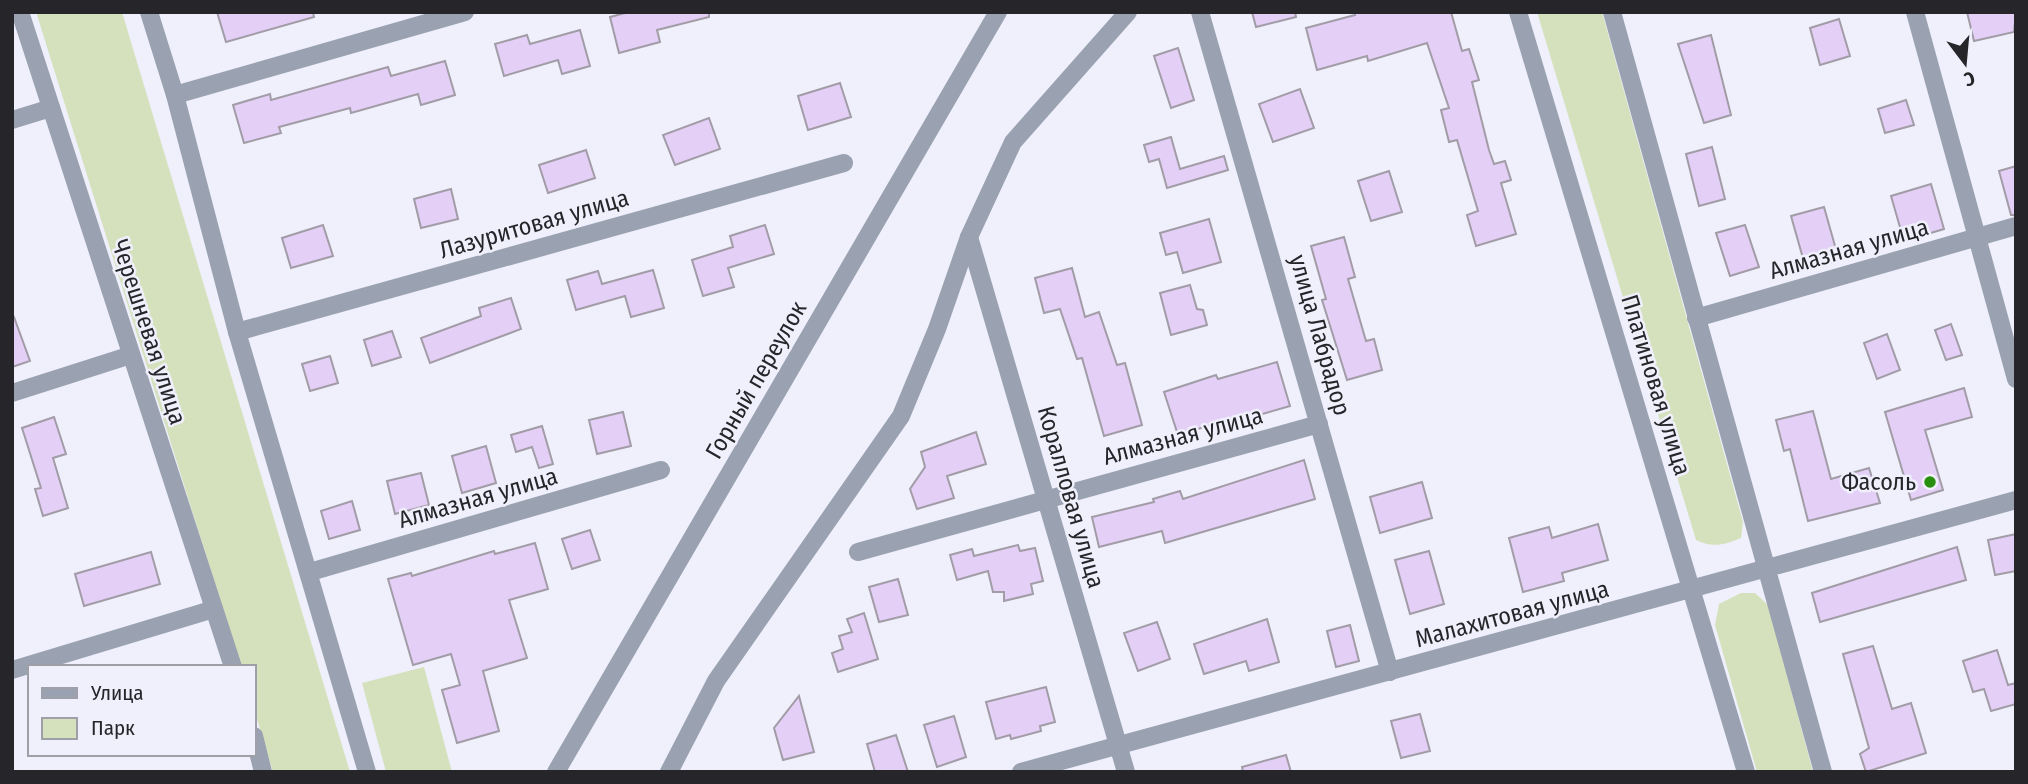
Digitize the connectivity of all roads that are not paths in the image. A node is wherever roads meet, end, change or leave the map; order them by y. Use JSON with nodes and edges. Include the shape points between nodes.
{"nodes":[{"id":1,"x":20,"y":12,"type":"edge"},
{"id":2,"x":149,"y":12,"type":"edge"},
{"id":3,"x":465,"y":12,"type":"edge"},
{"id":4,"x":998,"y":12,"type":"edge"},
{"id":5,"x":1129,"y":12,"type":"edge"},
{"id":6,"x":1200,"y":12,"type":"edge"},
{"id":7,"x":1518,"y":12,"type":"edge"},
{"id":8,"x":1612,"y":12,"type":"edge"},
{"id":9,"x":1915,"y":12,"type":"edge"},
{"id":10,"x":176,"y":95,"type":"junction"},
{"id":11,"x":51,"y":108,"type":"junction"},
{"id":12,"x":12,"y":120,"type":"edge"},
{"id":13,"x":844,"y":163,"type":"dead end"},
{"id":14,"x":2016,"y":226,"type":"edge"},
{"id":15,"x":969,"y":237,"type":"junction"},
{"id":16,"x":1976,"y":238,"type":"junction"},
{"id":17,"x":1696,"y":318,"type":"junction"},
{"id":18,"x":237,"y":332,"type":"junction"},
{"id":19,"x":131,"y":355,"type":"junction"},
{"id":20,"x":2016,"y":379,"type":"edge"},
{"id":21,"x":12,"y":393,"type":"edge"},
{"id":22,"x":1319,"y":424,"type":"junction"},
{"id":23,"x":661,"y":470,"type":"dead end"},
{"id":24,"x":1046,"y":498,"type":"junction"},
{"id":25,"x":2016,"y":500,"type":"edge"},
{"id":26,"x":858,"y":552,"type":"dead end"},
{"id":27,"x":1765,"y":568,"type":"junction"},
{"id":28,"x":310,"y":572,"type":"junction"},
{"id":29,"x":1693,"y":589,"type":"junction"},
{"id":30,"x":214,"y":609,"type":"junction"},
{"id":31,"x":29,"y":665,"type":"edge"},
{"id":32,"x":232,"y":665,"type":"edge"},
{"id":33,"x":1390,"y":672,"type":"junction"},
{"id":34,"x":256,"y":744,"type":"edge"},
{"id":35,"x":1118,"y":745,"type":"junction"},
{"id":36,"x":263,"y":772,"type":"edge"},
{"id":37,"x":367,"y":772,"type":"edge"},
{"id":38,"x":556,"y":772,"type":"edge"},
{"id":39,"x":670,"y":772,"type":"edge"},
{"id":40,"x":1021,"y":772,"type":"edge"},
{"id":41,"x":1126,"y":772,"type":"edge"},
{"id":42,"x":1746,"y":772,"type":"edge"},
{"id":43,"x":1824,"y":772,"type":"edge"}],
"edges":[{"from":1,"to":11,"type":"street","name":"Черешневая улица"},
{"from":2,"to":10,"type":"street"},
{"from":3,"to":10,"type":"street"},
{"from":4,"to":38,"type":"street","name":"Горный переулок"},
{"from":5,"to":15,"type":"street","via":[[1013,142]]},
{"from":6,"to":22,"type":"street","name":"улица Лабрадор"},
{"from":7,"to":29,"type":"street","name":"Платиновая улица"},
{"from":8,"to":17,"type":"street"},
{"from":9,"to":16,"type":"street"},
{"from":10,"to":18,"type":"street"},
{"from":11,"to":12,"type":"street"},
{"from":11,"to":19,"type":"street","name":"Черешневая улица"},
{"from":13,"to":18,"type":"street","name":"Лазуритовая улица"},
{"from":14,"to":16,"type":"street","name":"Алмазная улица"},
{"from":15,"to":24,"type":"street","name":"Коралловая улица"},
{"from":15,"to":39,"type":"street","via":[[901,416],[716,681]]},
{"from":16,"to":17,"type":"street","name":"Алмазная улица"},
{"from":16,"to":20,"type":"street"},
{"from":17,"to":27,"type":"street"},
{"from":18,"to":28,"type":"street"},
{"from":19,"to":21,"type":"street"},
{"from":19,"to":30,"type":"street","name":"Черешневая улица"},
{"from":22,"to":24,"type":"street","name":"Алмазная улица"},
{"from":22,"to":33,"type":"street","name":"улица Лабрадор"},
{"from":23,"to":28,"type":"street","name":"Алмазная улица"},
{"from":24,"to":26,"type":"street","name":"Алмазная улица"},
{"from":24,"to":35,"type":"street","name":"Коралловая улица"},
{"from":25,"to":27,"type":"street","name":"Малахитовая улица"},
{"from":27,"to":29,"type":"street","name":"Малахитовая улица"},
{"from":27,"to":43,"type":"street"},
{"from":28,"to":37,"type":"street"},
{"from":29,"to":33,"type":"street","name":"Малахитовая улица"},
{"from":29,"to":42,"type":"street","name":"Платиновая улица"},
{"from":30,"to":31,"type":"street"},
{"from":30,"to":32,"type":"street","name":"Черешневая улица"},
{"from":33,"to":35,"type":"street","name":"Малахитовая улица"},
{"from":34,"to":36,"type":"street"},
{"from":35,"to":40,"type":"street","name":"Малахитовая улица"},
{"from":35,"to":41,"type":"street","name":"Коралловая улица"}]}
